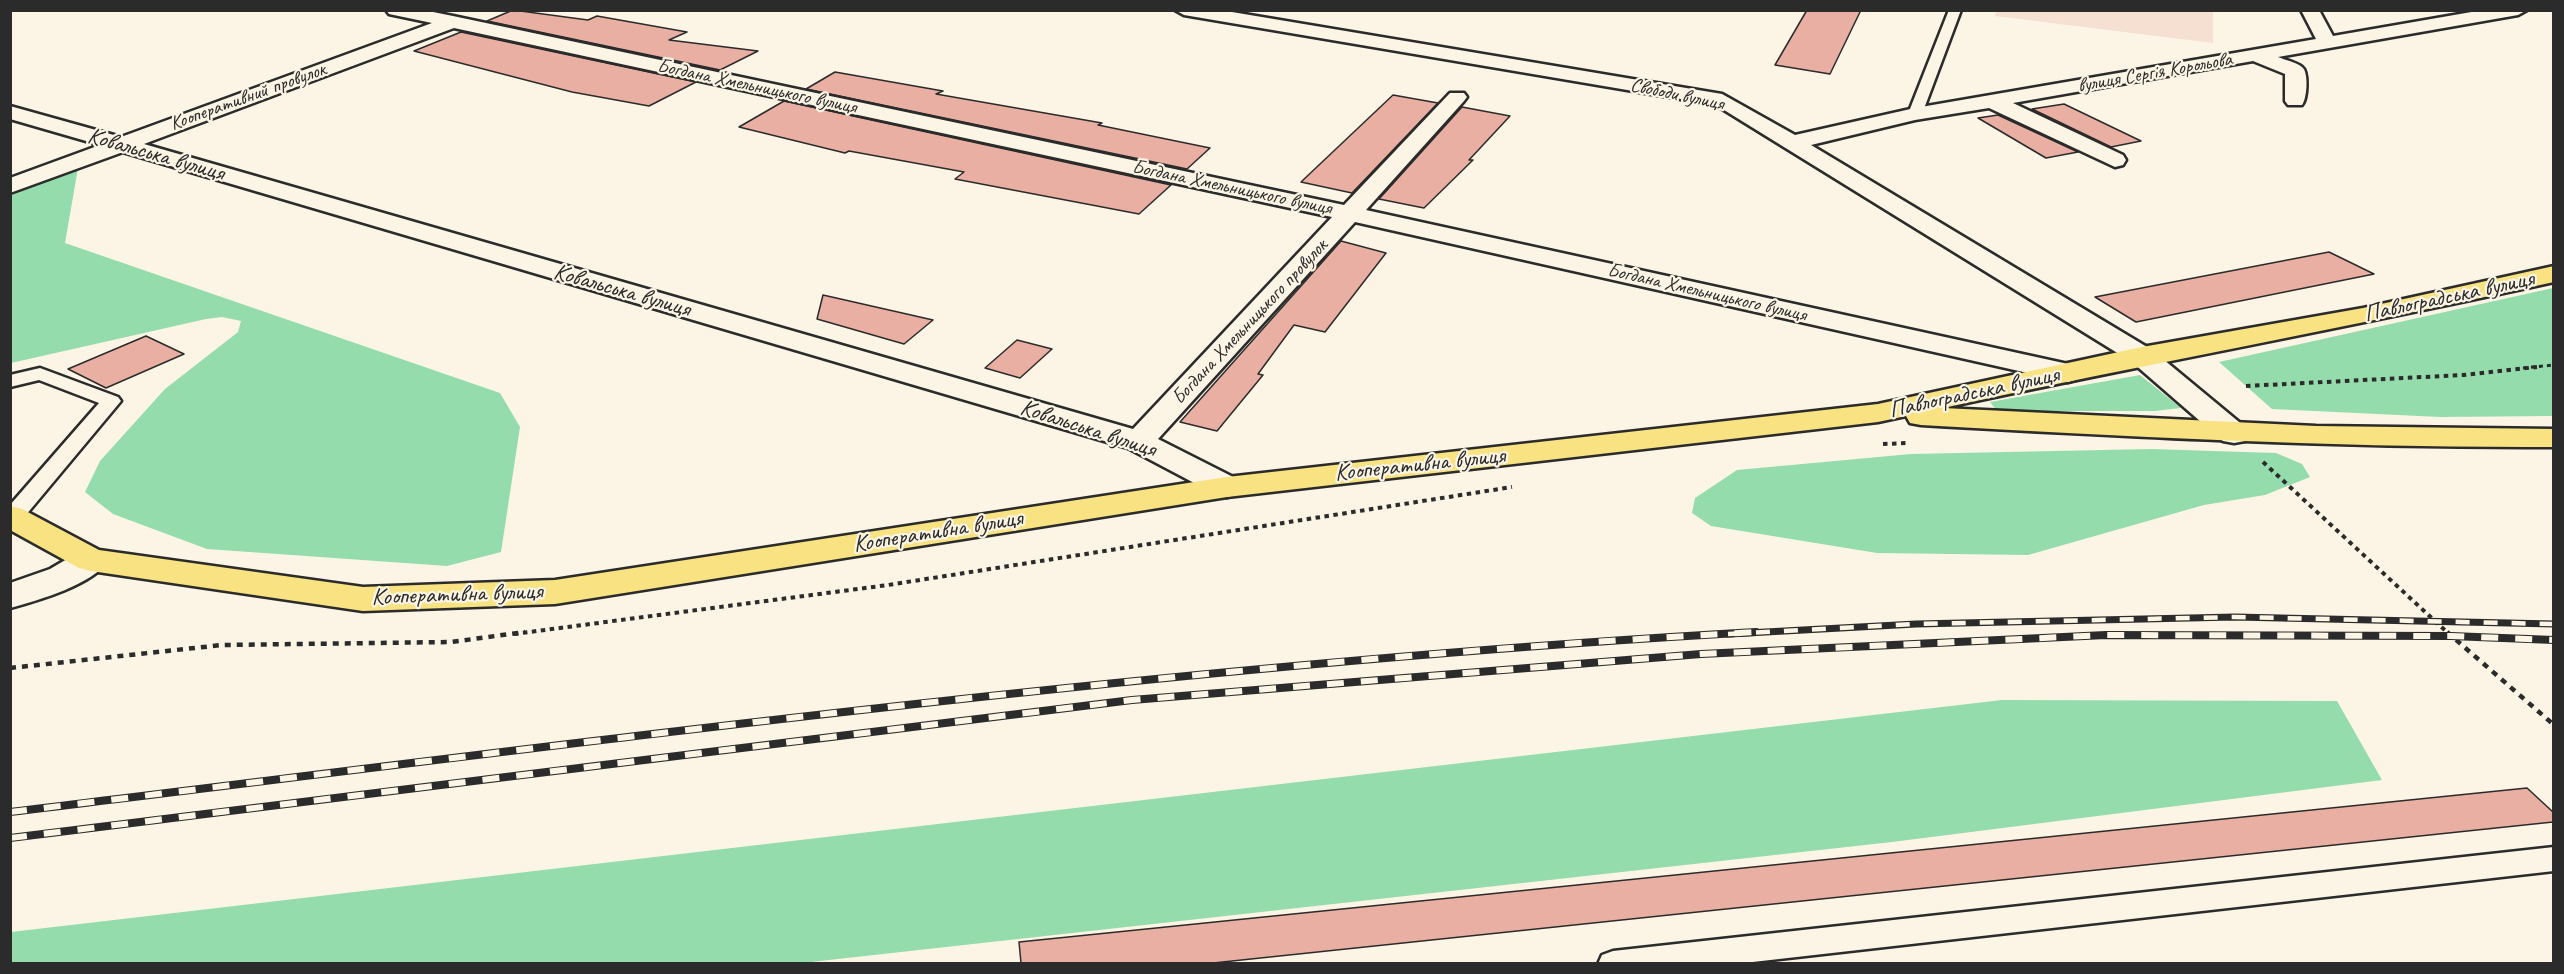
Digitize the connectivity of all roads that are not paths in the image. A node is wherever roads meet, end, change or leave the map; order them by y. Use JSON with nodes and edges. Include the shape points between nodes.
{"nodes":[{"id":1,"x":395,"y":10,"type":"edge"},
{"id":2,"x":485,"y":10,"type":"edge"},
{"id":3,"x":1184,"y":10,"type":"edge"},
{"id":4,"x":1954,"y":10,"type":"edge"},
{"id":5,"x":2310,"y":10,"type":"edge"},
{"id":6,"x":2518,"y":10,"type":"edge"},
{"id":7,"x":451,"y":22,"type":"junction"},
{"id":8,"x":2328,"y":44,"type":"junction"},
{"id":9,"x":2258,"y":56,"type":"junction"},
{"id":10,"x":1457,"y":97,"type":"dead end"},
{"id":11,"x":1992,"y":101,"type":"junction"},
{"id":12,"x":2295,"y":101,"type":"dead end"},
{"id":13,"x":10,"y":112,"type":"edge"},
{"id":14,"x":1915,"y":114,"type":"junction"},
{"id":15,"x":1793,"y":142,"type":"junction"},
{"id":16,"x":119,"y":145,"type":"junction"},
{"id":17,"x":2115,"y":160,"type":"dead end"},
{"id":18,"x":10,"y":186,"type":"edge"},
{"id":19,"x":1351,"y":214,"type":"junction"},
{"id":20,"x":2553,"y":274,"type":"edge"},
{"id":21,"x":2142,"y":356,"type":"junction"},
{"id":22,"x":2068,"y":373,"type":"junction"},
{"id":23,"x":10,"y":381,"type":"edge"},
{"id":24,"x":1880,"y":429,"type":"junction"},
{"id":25,"x":2234,"y":434,"type":"junction"},
{"id":26,"x":2553,"y":438,"type":"edge"},
{"id":27,"x":1139,"y":441,"type":"junction"},
{"id":28,"x":1227,"y":487,"type":"junction"},
{"id":29,"x":11,"y":516,"type":"edge"},
{"id":30,"x":91,"y":560,"type":"junction"},
{"id":31,"x":10,"y":596,"type":"edge"},
{"id":32,"x":2553,"y":859,"type":"edge"},
{"id":33,"x":1613,"y":963,"type":"edge"}],
"edges":[{"from":1,"to":7,"type":"street","name":"Богдана Хмельницького вулиця"},
{"from":2,"to":7,"type":"street","name":"Кооперативний провулок"},
{"from":3,"to":15,"type":"street","name":"Свободи вулиця","via":[[1722,100]]},
{"from":4,"to":14,"type":"lane"},
{"from":5,"to":8,"type":"street"},
{"from":6,"to":8,"type":"street","name":"вулиця Сергія Корольова"},
{"from":7,"to":16,"type":"street","name":"Кооперативний провулок"},
{"from":7,"to":19,"type":"street","name":"Богдана Хмельницького вулиця"},
{"from":8,"to":9,"type":"street","name":"вулиця Сергія Корольова"},
{"from":9,"to":11,"type":"street","name":"вулиця Сергія Корольова"},
{"from":9,"to":12,"type":"street","via":[[2295,71]]},
{"from":10,"to":19,"type":"street","name":"Богдана Хмельницького провулок"},
{"from":11,"to":14,"type":"street","name":"вулиця Сергія Корольова"},
{"from":11,"to":17,"type":"street"},
{"from":13,"to":16,"type":"street","name":"Ковальська вулиця"},
{"from":14,"to":15,"type":"street","name":"вулиця Сергія Корольова"},
{"from":15,"to":21,"type":"street","name":"Свободи вулиця"},
{"from":16,"to":18,"type":"street","name":"Кооперативний провулок"},
{"from":16,"to":27,"type":"street","name":"Ковальська вулиця"},
{"from":19,"to":22,"type":"street","name":"Богдана Хмельницького вулиця"},
{"from":19,"to":27,"type":"street","name":"Богдана Хмельницького провулок"},
{"from":20,"to":21,"type":"main road","name":"Павлоградська вулиця","via":[[2363,316]]},
{"from":21,"to":22,"type":"main road","name":"Павлоградська вулиця"},
{"from":21,"to":25,"type":"street","name":"Свободи вулиця"},
{"from":22,"to":24,"type":"main road","name":"Павлоградська вулиця"},
{"from":23,"to":29,"type":"lane","via":[[40,374],[111,401]]},
{"from":24,"to":25,"type":"main road","name":"Павлоградська вулиця"},
{"from":24,"to":28,"type":"main road","name":"Кооперативна вулиця"},
{"from":25,"to":26,"type":"main road","name":"Павлоградська вулиця"},
{"from":27,"to":28,"type":"street","name":"Ковальська вулиця"},
{"from":28,"to":30,"type":"main road","name":"Кооперативна вулиця","via":[[555,591],[363,599]]},
{"from":29,"to":30,"type":"main road","name":"Кооперативна вулиця"},
{"from":30,"to":31,"type":"street","via":[[63,577]]},
{"from":32,"to":33,"type":"lane"}]}
